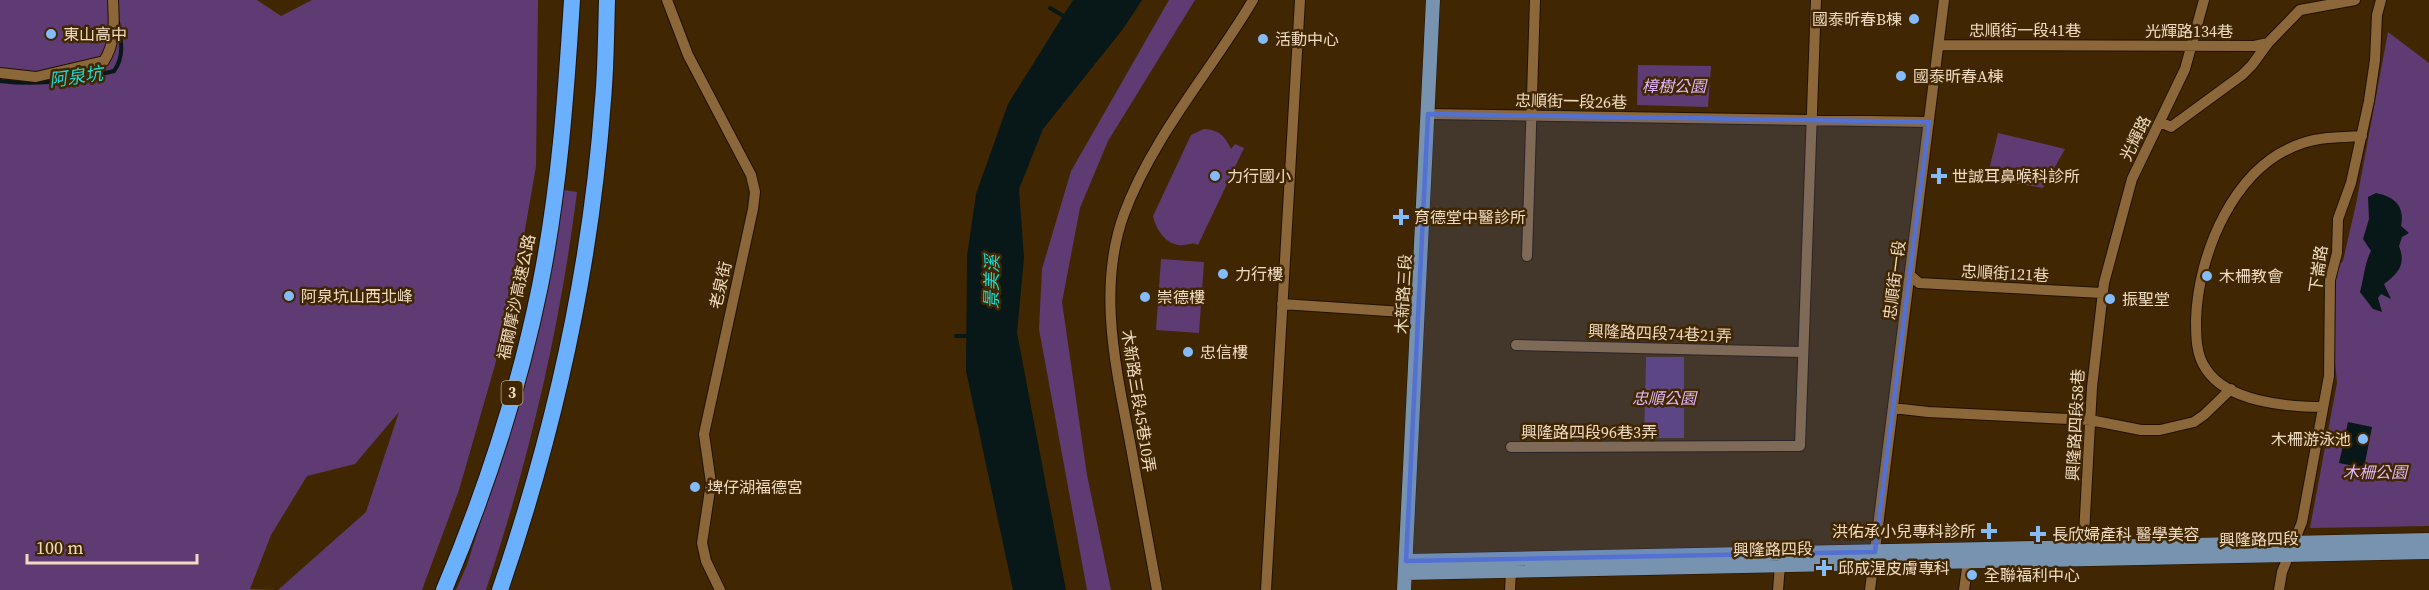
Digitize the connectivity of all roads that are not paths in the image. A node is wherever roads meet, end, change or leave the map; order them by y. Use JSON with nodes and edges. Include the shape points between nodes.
{"nodes":[{"id":1,"x":113,"y":0,"type":"edge"},
{"id":2,"x":572,"y":0,"type":"edge"},
{"id":3,"x":607,"y":0,"type":"edge"},
{"id":4,"x":667,"y":0,"type":"edge"},
{"id":5,"x":1253,"y":0,"type":"edge"},
{"id":6,"x":1300,"y":0,"type":"edge"},
{"id":7,"x":1433,"y":0,"type":"edge"},
{"id":8,"x":1535,"y":0,"type":"edge"},
{"id":9,"x":1816,"y":0,"type":"edge"},
{"id":10,"x":1944,"y":0,"type":"edge"},
{"id":11,"x":2204,"y":0,"type":"edge"},
{"id":12,"x":2355,"y":0,"type":"edge"},
{"id":13,"x":2380,"y":0,"type":"edge"},
{"id":14,"x":2268,"y":43,"type":"junction"},
{"id":15,"x":1939,"y":45,"type":"junction"},
{"id":16,"x":2111,"y":45,"type":"joint"},
{"id":17,"x":2193,"y":46,"type":"junction"},
{"id":18,"x":0,"y":73,"type":"edge"},
{"id":19,"x":1428,"y":114,"type":"junction"},
{"id":20,"x":1531,"y":115,"type":"junction"},
{"id":21,"x":1812,"y":120,"type":"junction"},
{"id":22,"x":1929,"y":122,"type":"junction"},
{"id":23,"x":2160,"y":122,"type":"junction"},
{"id":24,"x":2362,"y":136,"type":"junction"},
{"id":25,"x":1527,"y":256,"type":"dead end"},
{"id":26,"x":1910,"y":275,"type":"junction"},
{"id":27,"x":2102,"y":293,"type":"junction"},
{"id":28,"x":1282,"y":304,"type":"junction"},
{"id":29,"x":1418,"y":313,"type":"junction"},
{"id":30,"x":1516,"y":345,"type":"dead end"},
{"id":31,"x":1803,"y":352,"type":"junction"},
{"id":32,"x":2231,"y":389,"type":"junction"},
{"id":33,"x":2323,"y":407,"type":"junction"},
{"id":34,"x":1893,"y":408,"type":"junction"},
{"id":35,"x":2090,"y":420,"type":"junction"},
{"id":36,"x":1511,"y":447,"type":"dead end"},
{"id":37,"x":2429,"y":540,"type":"edge"},
{"id":38,"x":2291,"y":549,"type":"junction"},
{"id":39,"x":1955,"y":550,"type":"junction"},
{"id":40,"x":2429,"y":552,"type":"edge"},
{"id":41,"x":2083,"y":553,"type":"junction"},
{"id":42,"x":1874,"y":557,"type":"junction"},
{"id":43,"x":1968,"y":561,"type":"junction"},
{"id":44,"x":1780,"y":566,"type":"junction"},
{"id":45,"x":1406,"y":567,"type":"junction"},
{"id":46,"x":1511,"y":571,"type":"junction"},
{"id":47,"x":444,"y":590,"type":"edge"},
{"id":48,"x":500,"y":590,"type":"edge"},
{"id":49,"x":720,"y":590,"type":"edge"},
{"id":50,"x":1157,"y":590,"type":"edge"},
{"id":51,"x":1266,"y":590,"type":"edge"},
{"id":52,"x":1404,"y":590,"type":"edge"},
{"id":53,"x":1510,"y":590,"type":"edge"},
{"id":54,"x":1778,"y":590,"type":"edge"},
{"id":55,"x":1870,"y":590,"type":"edge"},
{"id":56,"x":1964,"y":590,"type":"edge"},
{"id":57,"x":2279,"y":590,"type":"edge"}],
"edges":[{"from":1,"to":18,"type":"street","via":[[115,30],[112,50],[104,62],[36,77]]},
{"from":2,"to":47,"type":"highway","name":"福爾摩沙高速公路","number":"3","via":[[565,110],[540,286],[506,418],[466,538]]},
{"from":3,"to":48,"type":"highway","via":[[603,100],[579,288],[524,522]]},
{"from":4,"to":49,"type":"street","name":"老泉街","via":[[688,55],[755,192],[704,434],[711,483],[702,543]]},
{"from":5,"to":50,"type":"street","name":"木新路三段45巷10弄","via":[[1142,175],[1124,214],[1110,280],[1113,349]]},
{"from":6,"to":28,"type":"street"},
{"from":7,"to":19,"type":"main road","name":"木新路三段"},
{"from":8,"to":20,"type":"street"},
{"from":9,"to":21,"type":"street"},
{"from":10,"to":15,"type":"street","name":"忠順街一段"},
{"from":11,"to":17,"type":"street","name":"光輝路"},
{"from":12,"to":14,"type":"street","via":[[2300,10]]},
{"from":13,"to":24,"type":"street","name":"下崙路"},
{"from":14,"to":17,"type":"street","name":"光輝路134巷"},
{"from":14,"to":23,"type":"street","via":[[2242,75],[2171,127]]},
{"from":15,"to":16,"type":"street","name":"忠順街一段41巷"},
{"from":15,"to":22,"type":"street","name":"忠順街一段"},
{"from":16,"to":17,"type":"street","name":"光輝路134巷"},
{"from":17,"to":23,"type":"street","name":"光輝路"},
{"from":19,"to":20,"type":"street","name":"忠順街一段26巷"},
{"from":19,"to":29,"type":"main road","name":"木新路三段"},
{"from":20,"to":21,"type":"street","name":"忠順街一段26巷"},
{"from":20,"to":25,"type":"street"},
{"from":21,"to":22,"type":"street","name":"忠順街一段26巷"},
{"from":21,"to":31,"type":"street"},
{"from":22,"to":26,"type":"street","name":"忠順街一段"},
{"from":23,"to":27,"type":"street","name":"光輝路","via":[[2132,179]]},
{"from":24,"to":32,"type":"street","via":[[2324,138],[2282,153],[2261,169],[2231,202],[2215,232],[2198,287],[2196,338],[2206,371]]},
{"from":24,"to":33,"type":"street","name":"下崙路","via":[[2337,228],[2337,253],[2328,296],[2331,359]]},
{"from":26,"to":27,"type":"street","name":"忠順街121巷","via":[[1919,283]]},
{"from":26,"to":34,"type":"street","name":"忠順街一段"},
{"from":27,"to":35,"type":"street","name":"興隆路四段58巷"},
{"from":28,"to":29,"type":"street"},
{"from":28,"to":51,"type":"street"},
{"from":29,"to":45,"type":"main road","name":"木新路三段"},
{"from":30,"to":31,"type":"street","name":"興隆路四段74巷21弄"},
{"from":31,"to":36,"type":"street","name":"興隆路四段96巷3弄","via":[[1800,446]]},
{"from":32,"to":33,"type":"street","via":[[2269,404]]},
{"from":32,"to":35,"type":"street","via":[[2194,422],[2174,428],[2141,430]]},
{"from":33,"to":38,"type":"street","name":"下崙路","via":[[2302,522]]},
{"from":34,"to":35,"type":"street"},
{"from":34,"to":42,"type":"street","name":"忠順街一段"},
{"from":35,"to":41,"type":"street","name":"興隆路四段58巷"},
{"from":37,"to":38,"type":"main road","name":"興隆路四段"},
{"from":38,"to":40,"type":"main road","name":"興隆路四段"},
{"from":38,"to":41,"type":"main road","name":"興隆路四段"},
{"from":38,"to":57,"type":"street","name":"下崙路"},
{"from":39,"to":41,"type":"main road","name":"興隆路四段"},
{"from":39,"to":42,"type":"main road","name":"興隆路四段"},
{"from":39,"to":43,"type":"street"},
{"from":41,"to":43,"type":"main road","name":"興隆路四段"},
{"from":42,"to":43,"type":"main road","name":"興隆路四段"},
{"from":42,"to":44,"type":"main road","name":"興隆路四段"},
{"from":42,"to":45,"type":"main road","name":"興隆路四段"},
{"from":42,"to":55,"type":"street","name":"忠順街一段"},
{"from":43,"to":56,"type":"street"},
{"from":44,"to":46,"type":"main road","name":"興隆路四段"},
{"from":44,"to":54,"type":"street"},
{"from":45,"to":46,"type":"main road","name":"興隆路四段"},
{"from":45,"to":52,"type":"main road","name":"木新路三段"},
{"from":46,"to":53,"type":"street"}]}
